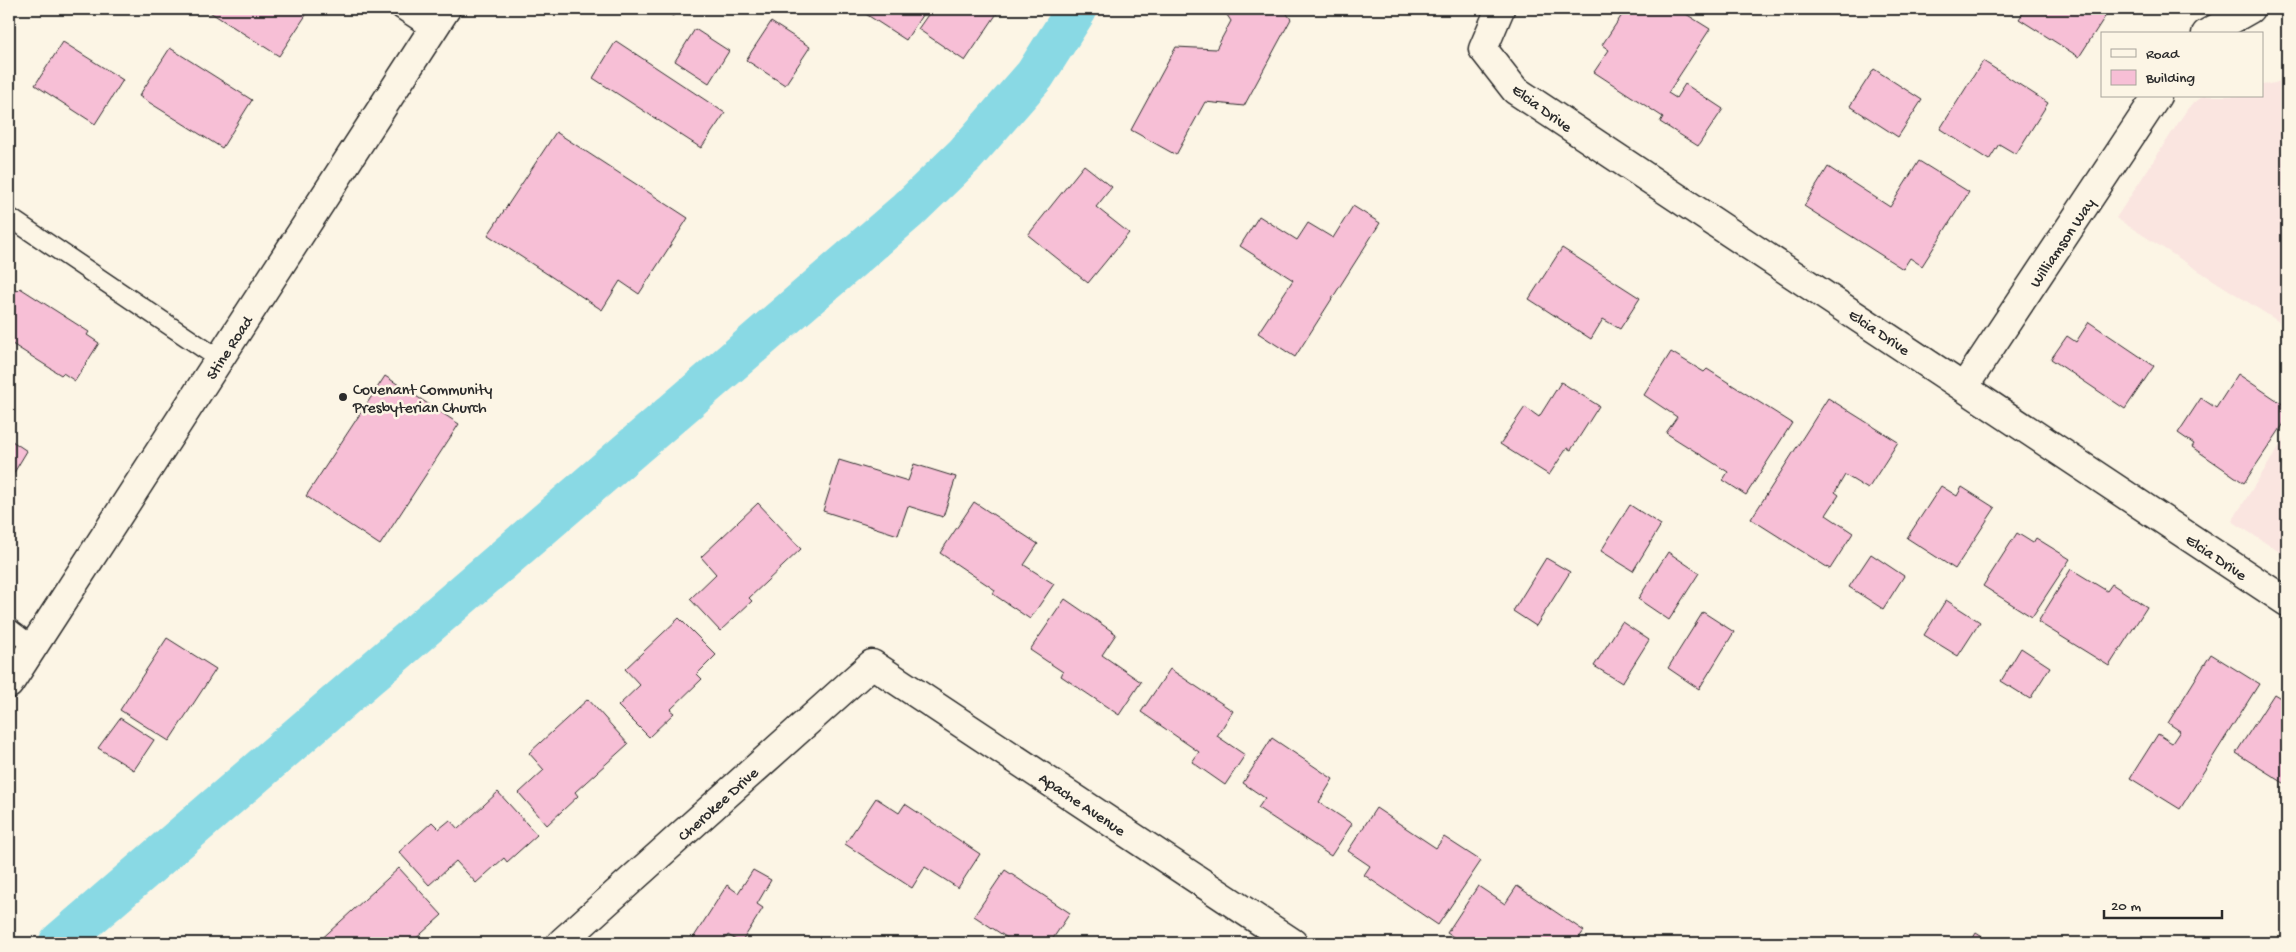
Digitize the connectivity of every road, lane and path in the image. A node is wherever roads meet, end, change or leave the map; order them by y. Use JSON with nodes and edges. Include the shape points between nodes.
{"nodes":[{"id":1,"x":400,"y":9,"type":"edge"},
{"id":2,"x":1500,"y":9,"type":"edge"},
{"id":3,"x":2250,"y":9,"type":"edge"},
{"id":4,"x":439,"y":20,"type":"edge"},
{"id":5,"x":2210,"y":32,"type":"edge"},
{"id":6,"x":2156,"y":98,"type":"edge"},
{"id":7,"x":9,"y":217,"type":"edge"},
{"id":8,"x":219,"y":360,"type":"junction"},
{"id":9,"x":1964,"y":387,"type":"junction"},
{"id":10,"x":2287,"y":602,"type":"edge"},
{"id":11,"x":9,"y":628,"type":"edge"},
{"id":12,"x":34,"y":646,"type":"junction"},
{"id":13,"x":872,"y":664,"type":"joint"},
{"id":14,"x":9,"y":684,"type":"edge"},
{"id":15,"x":561,"y":943,"type":"edge"},
{"id":16,"x":1293,"y":943,"type":"edge"}],
"edges":[{"from":1,"to":4,"type":"lane"},
{"from":2,"to":9,"type":"street","name":"Elcia Drive","via":[[1483,49],[1515,90]]},
{"from":3,"to":5,"type":"street"},
{"from":4,"to":8,"type":"street","name":"Stine Road"},
{"from":6,"to":9,"type":"street","name":"Williamson Way"},
{"from":7,"to":8,"type":"lane"},
{"from":8,"to":12,"type":"street","name":"Stine Road"},
{"from":9,"to":10,"type":"street","name":"Elcia Drive"},
{"from":11,"to":12,"type":"lane"},
{"from":12,"to":14,"type":"street","name":"Stine Road"},
{"from":13,"to":15,"type":"street","name":"Cherokee Drive"},
{"from":13,"to":16,"type":"street","name":"Apache Avenue"}]}
